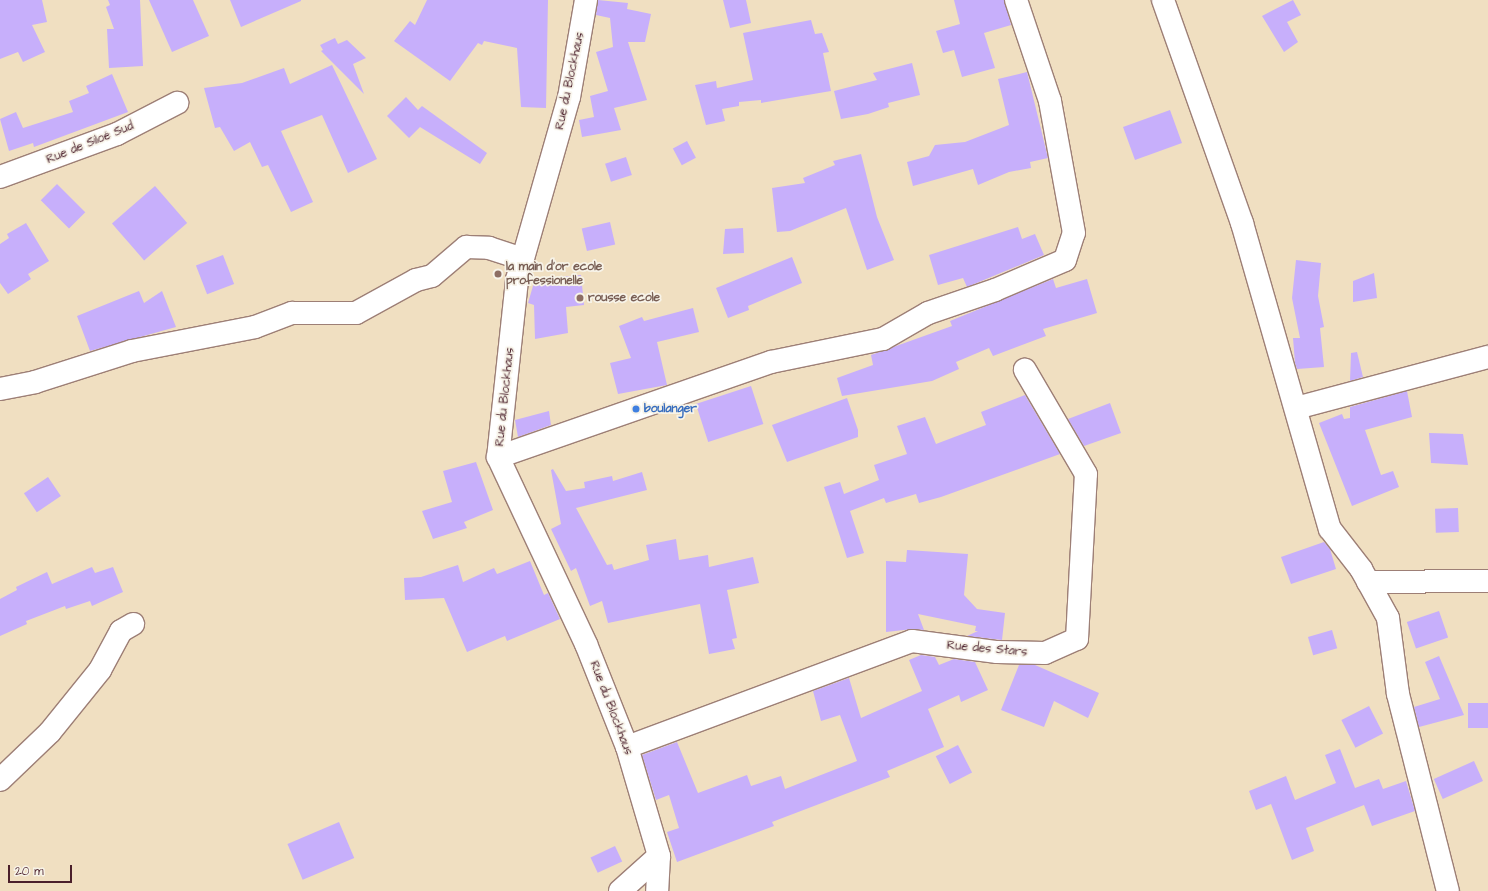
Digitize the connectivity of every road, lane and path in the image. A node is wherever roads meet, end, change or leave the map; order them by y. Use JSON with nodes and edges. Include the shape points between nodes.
{"nodes":[{"id":1,"x":586,"y":0,"type":"edge"},
{"id":2,"x":1016,"y":0,"type":"edge"},
{"id":3,"x":1163,"y":0,"type":"edge"},
{"id":4,"x":176,"y":103,"type":"dead end"},
{"id":5,"x":0,"y":177,"type":"edge"},
{"id":6,"x":523,"y":259,"type":"junction"},
{"id":7,"x":1488,"y":357,"type":"edge"},
{"id":8,"x":1025,"y":370,"type":"dead end"},
{"id":9,"x":0,"y":389,"type":"edge"},
{"id":10,"x":1296,"y":408,"type":"junction"},
{"id":11,"x":498,"y":457,"type":"junction"},
{"id":12,"x":1488,"y":581,"type":"edge"},
{"id":13,"x":1368,"y":582,"type":"junction"},
{"id":14,"x":133,"y":624,"type":"dead end"},
{"id":15,"x":627,"y":747,"type":"junction"},
{"id":16,"x":0,"y":780,"type":"edge"},
{"id":17,"x":659,"y":856,"type":"junction"},
{"id":18,"x":620,"y":891,"type":"edge"},
{"id":19,"x":657,"y":891,"type":"edge"},
{"id":20,"x":1448,"y":891,"type":"edge"}],
"edges":[{"from":1,"to":6,"type":"street","name":"Rue du Blockhaus","via":[[569,97]]},
{"from":2,"to":11,"type":"street","via":[[1050,101],[1074,234],[1065,260],[995,290],[928,313],[883,339],[771,362]]},
{"from":3,"to":10,"type":"street","via":[[1242,223]]},
{"from":4,"to":5,"type":"street","name":"Rue de Siloé Sud","via":[[117,134]]},
{"from":6,"to":9,"type":"street","via":[[488,248],[466,247],[432,276],[416,280],[356,313],[292,314],[255,327],[132,351],[35,382]]},
{"from":6,"to":11,"type":"street","name":"Rue du Blockhaus","via":[[517,280]]},
{"from":7,"to":10,"type":"street"},
{"from":8,"to":15,"type":"street","name":"Rue des Stars","via":[[1086,474],[1077,639],[1045,654],[997,652],[912,641]]},
{"from":10,"to":13,"type":"street","via":[[1330,529]]},
{"from":11,"to":15,"type":"street","name":"Rue du Blockhaus","via":[[586,644]]},
{"from":12,"to":13,"type":"street"},
{"from":13,"to":20,"type":"street","via":[[1388,618],[1398,694]]},
{"from":14,"to":16,"type":"street","via":[[121,631],[100,670],[50,732]]},
{"from":15,"to":17,"type":"street","name":"Rue du Blockhaus"},
{"from":17,"to":18,"type":"street"},
{"from":17,"to":19,"type":"street","name":"Rue du Blockhaus"}]}
